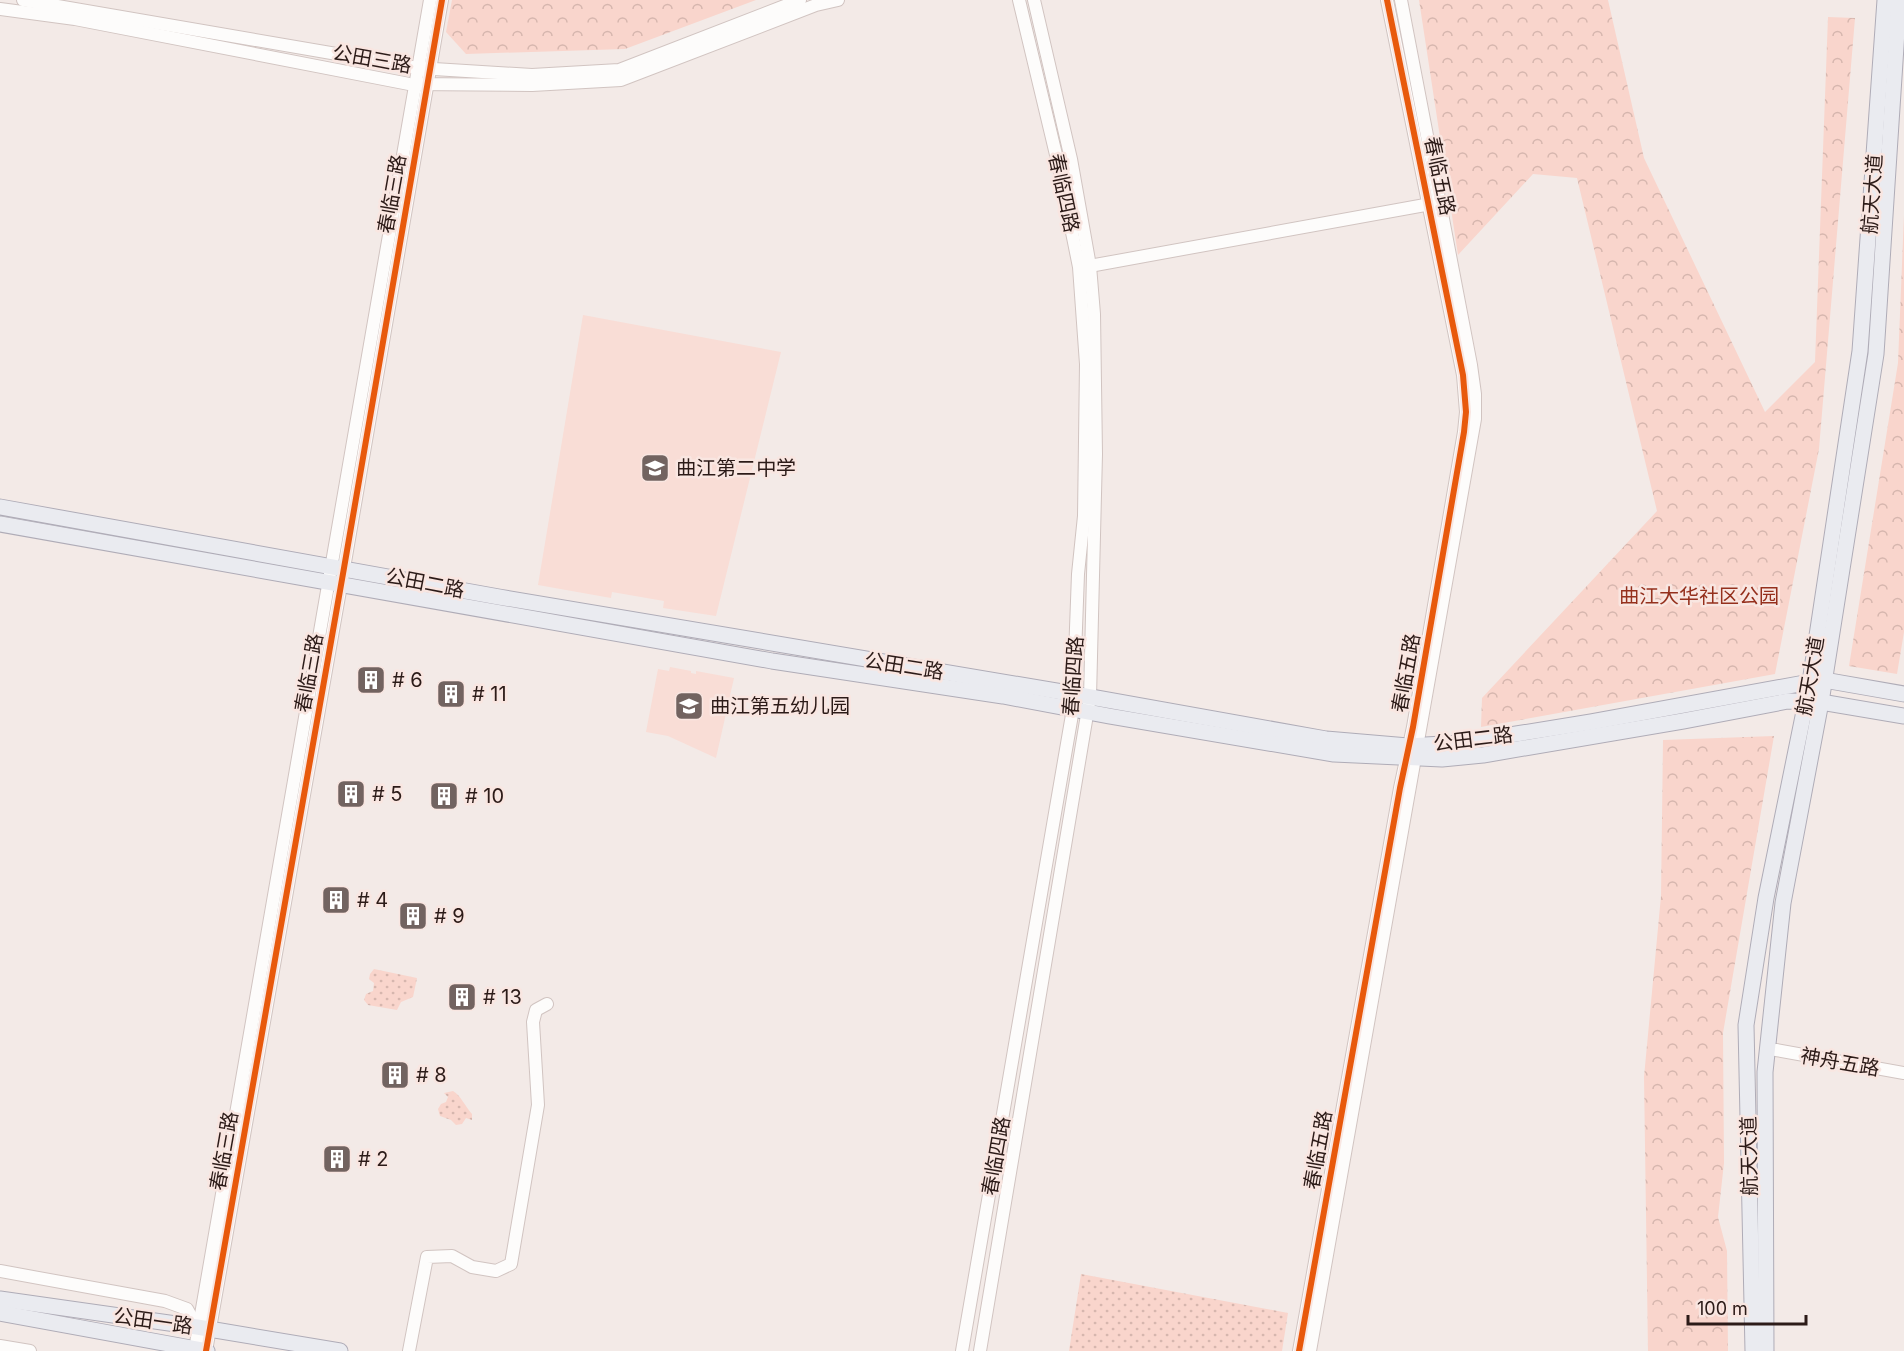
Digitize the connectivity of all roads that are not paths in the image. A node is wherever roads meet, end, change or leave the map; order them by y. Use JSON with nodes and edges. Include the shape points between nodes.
{"nodes":[{"id":1,"x":23,"y":0,"type":"edge"},
{"id":2,"x":430,"y":0,"type":"edge"},
{"id":3,"x":442,"y":0,"type":"edge"},
{"id":4,"x":800,"y":0,"type":"edge"},
{"id":5,"x":838,"y":0,"type":"edge"},
{"id":6,"x":1019,"y":0,"type":"edge"},
{"id":7,"x":1034,"y":0,"type":"edge"},
{"id":8,"x":1387,"y":0,"type":"edge"},
{"id":9,"x":1401,"y":0,"type":"edge"},
{"id":10,"x":1885,"y":0,"type":"edge"},
{"id":11,"x":1899,"y":0,"type":"edge"},
{"id":12,"x":0,"y":9,"type":"edge"},
{"id":13,"x":71,"y":9,"type":"edge"},
{"id":14,"x":424,"y":69,"type":"junction"},
{"id":15,"x":421,"y":84,"type":"junction"},
{"id":16,"x":1435,"y":204,"type":"junction"},
{"id":17,"x":1085,"y":267,"type":"junction"},
{"id":18,"x":0,"y":507,"type":"edge"},
{"id":19,"x":0,"y":524,"type":"edge"},
{"id":20,"x":338,"y":567,"type":"junction"},
{"id":21,"x":335,"y":584,"type":"junction"},
{"id":22,"x":1817,"y":681,"type":"junction"},
{"id":23,"x":1904,"y":694,"type":"edge"},
{"id":24,"x":1814,"y":701,"type":"junction"},
{"id":25,"x":1081,"y":703,"type":"junction"},
{"id":26,"x":1904,"y":716,"type":"edge"},
{"id":27,"x":1412,"y":752,"type":"junction"},
{"id":28,"x":547,"y":1004,"type":"dead end"},
{"id":29,"x":1776,"y":1050,"type":"dead end"},
{"id":30,"x":1904,"y":1073,"type":"edge"},
{"id":31,"x":0,"y":1271,"type":"edge"},
{"id":32,"x":0,"y":1299,"type":"edge"},
{"id":33,"x":0,"y":1313,"type":"edge"},
{"id":34,"x":203,"y":1328,"type":"junction"},
{"id":35,"x":0,"y":1346,"type":"edge"},
{"id":36,"x":203,"y":1350,"type":"edge"},
{"id":37,"x":30,"y":1351,"type":"edge"},
{"id":38,"x":340,"y":1351,"type":"edge"},
{"id":39,"x":409,"y":1351,"type":"edge"},
{"id":40,"x":962,"y":1351,"type":"edge"},
{"id":41,"x":980,"y":1351,"type":"edge"},
{"id":42,"x":1299,"y":1351,"type":"edge"},
{"id":43,"x":1310,"y":1351,"type":"edge"},
{"id":44,"x":1753,"y":1351,"type":"edge"},
{"id":45,"x":1766,"y":1351,"type":"edge"}],
"edges":[{"from":1,"to":13,"type":"street","name":"公田三路"},
{"from":2,"to":14,"type":"street","name":"春临三路"},
{"from":3,"to":14,"type":"street","name":"春临三路"},
{"from":4,"to":14,"type":"street","name":"公田三路","via":[[619,70],[532,75]]},
{"from":5,"to":15,"type":"street","name":"公田三路","via":[[816,4],[621,80],[532,85]]},
{"from":6,"to":17,"type":"street","name":"春临四路"},
{"from":7,"to":17,"type":"street","name":"春临四路","via":[[1071,159]]},
{"from":8,"to":16,"type":"street","name":"春临五路"},
{"from":9,"to":16,"type":"street","name":"春临五路"},
{"from":10,"to":22,"type":"main road","name":"航天大道","via":[[1860,351]]},
{"from":11,"to":22,"type":"main road","name":"航天大道","via":[[1876,354]]},
{"from":12,"to":13,"type":"street","name":"公田三路"},
{"from":13,"to":14,"type":"street","name":"公田三路"},
{"from":13,"to":15,"type":"street","name":"公田三路"},
{"from":14,"to":15,"type":"street","name":"春临三路"},
{"from":15,"to":20,"type":"street","name":"春临三路"},
{"from":16,"to":17,"type":"street"},
{"from":16,"to":27,"type":"street","name":"春临五路","via":[[1471,365],[1475,419]]},
{"from":17,"to":25,"type":"street","name":"春临四路","via":[[1094,314],[1096,443]]},
{"from":18,"to":20,"type":"main road","name":"公田二路"},
{"from":19,"to":21,"type":"main road","name":"公田二路"},
{"from":20,"to":21,"type":"street","name":"春临三路"},
{"from":20,"to":25,"type":"main road","name":"公田二路"},
{"from":21,"to":25,"type":"main road","name":"公田二路","via":[[772,661],[1003,696]]},
{"from":21,"to":34,"type":"street","name":"春临三路"},
{"from":22,"to":23,"type":"main road"},
{"from":22,"to":24,"type":"main road","name":"航天大道"},
{"from":22,"to":27,"type":"main road","name":"公田二路"},
{"from":24,"to":26,"type":"main road","name":"公田二路"},
{"from":24,"to":27,"type":"main road","name":"公田二路","via":[[1788,700],[1483,755],[1442,759]]},
{"from":24,"to":44,"type":"main road","name":"航天大道","via":[[1766,898],[1746,1025]]},
{"from":24,"to":45,"type":"main road","name":"航天大道","via":[[1783,903],[1765,1072]]},
{"from":25,"to":27,"type":"main road","name":"公田二路"},
{"from":25,"to":40,"type":"street","name":"春临四路"},
{"from":25,"to":41,"type":"street","name":"春临四路"},
{"from":27,"to":42,"type":"street","name":"春临五路"},
{"from":27,"to":43,"type":"street","name":"春临五路"},
{"from":28,"to":39,"type":"street","via":[[536,1010],[533,1022],[537,1105],[511,1264],[496,1270],[472,1267],[452,1256],[427,1257]]},
{"from":29,"to":30,"type":"street","name":"神舟五路"},
{"from":31,"to":34,"type":"street","via":[[165,1301],[187,1309]]},
{"from":32,"to":34,"type":"main road","name":"公田一路"},
{"from":33,"to":36,"type":"main road","name":"公田一路"},
{"from":34,"to":36,"type":"street","name":"春临三路"},
{"from":34,"to":38,"type":"main road","name":"公田一路"},
{"from":35,"to":37,"type":"street"}]}
